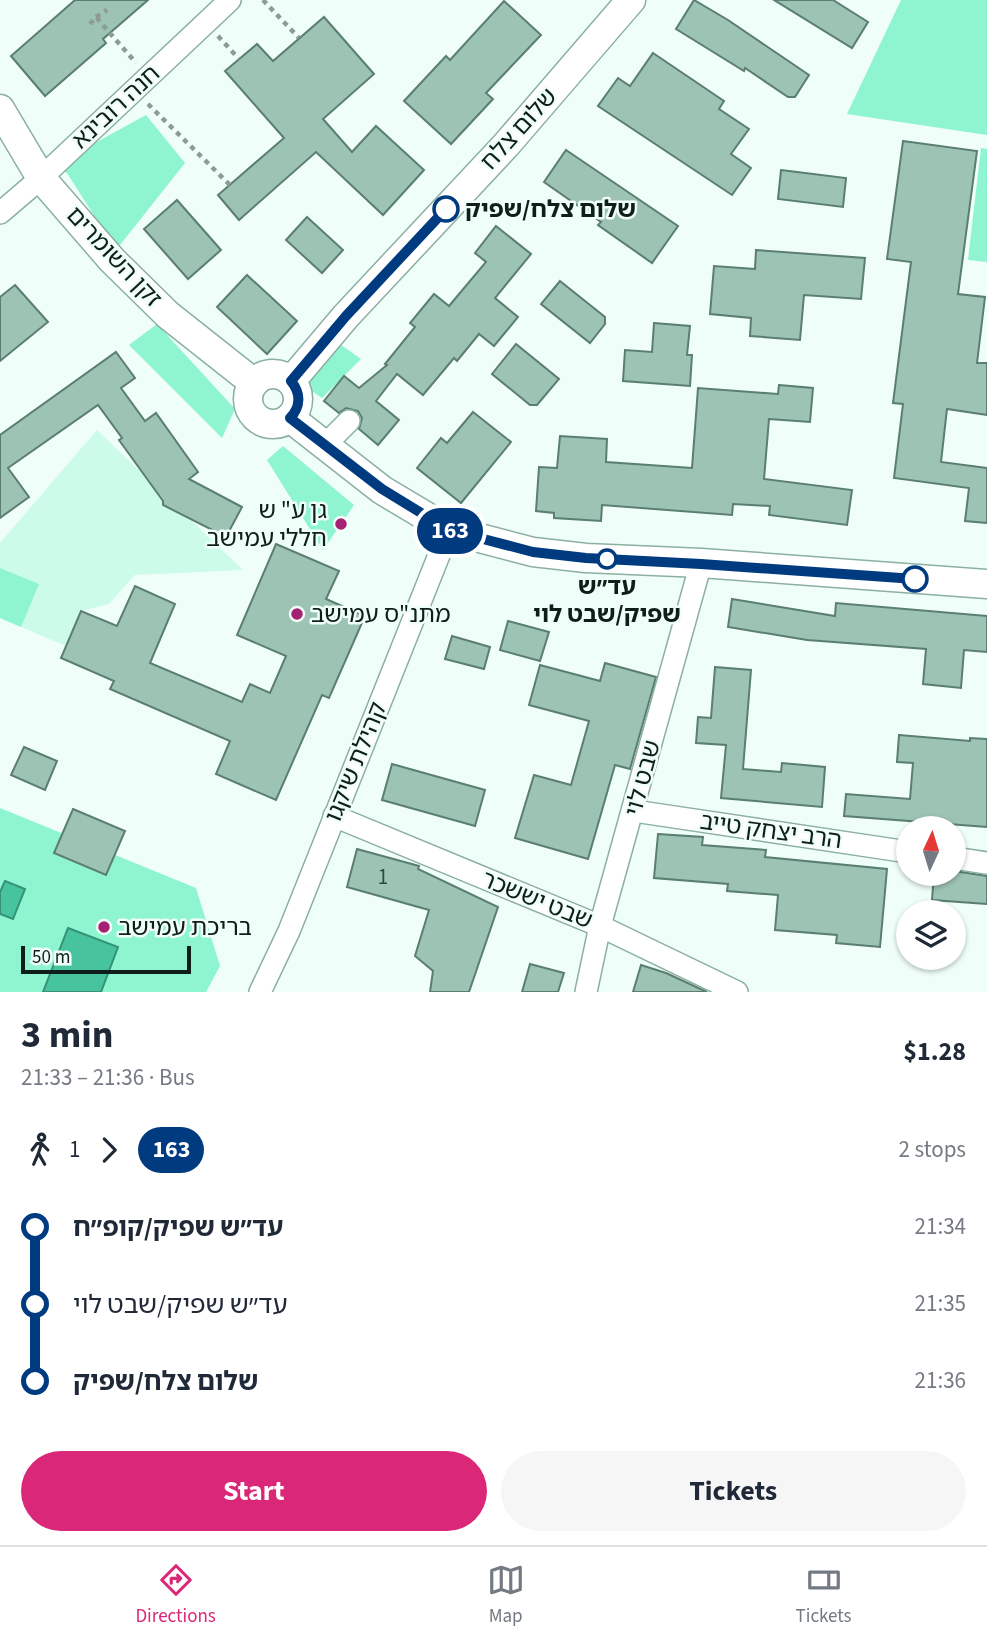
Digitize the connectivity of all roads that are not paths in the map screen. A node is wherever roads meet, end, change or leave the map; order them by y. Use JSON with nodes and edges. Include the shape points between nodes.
{"nodes":[{"id":1,"x":230,"y":0,"type":"edge"},
{"id":2,"x":631,"y":0,"type":"edge"},
{"id":3,"x":0,"y":108,"type":"edge"},
{"id":4,"x":41,"y":178,"type":"junction"},
{"id":5,"x":0,"y":213,"type":"edge"},
{"id":6,"x":291,"y":381,"type":"junction"},
{"id":7,"x":254,"y":383,"type":"junction"},
{"id":8,"x":290,"y":418,"type":"junction"},
{"id":9,"x":349,"y":421,"type":"dead end"},
{"id":10,"x":324,"y":446,"type":"junction"},
{"id":11,"x":449,"y":530,"type":"junction"},
{"id":12,"x":701,"y":564,"type":"junction"},
{"id":13,"x":987,"y":584,"type":"edge"},
{"id":14,"x":634,"y":811,"type":"junction"},
{"id":15,"x":334,"y":817,"type":"junction"},
{"id":16,"x":896,"y":850,"type":"edge"},
{"id":17,"x":966,"y":860,"type":"edge"},
{"id":18,"x":987,"y":863,"type":"edge"},
{"id":19,"x":600,"y":926,"type":"junction"},
{"id":20,"x":260,"y":992,"type":"edge"},
{"id":21,"x":586,"y":992,"type":"edge"},
{"id":22,"x":737,"y":992,"type":"edge"}],
"edges":[{"from":1,"to":4,"type":"street","name":"חנה רובינא"},
{"from":2,"to":6,"type":"street","name":"שלום צלח"},
{"from":3,"to":4,"type":"street","name":"זקן השומרים"},
{"from":4,"to":5,"type":"street","name":"חנה רובינא"},
{"from":4,"to":7,"type":"street","name":"זקן השומרים","via":[[159,306]]},
{"from":6,"to":7,"type":"street","via":[[272,374]]},
{"from":6,"to":8,"type":"street","via":[[299,403]]},
{"from":7,"to":8,"type":"street","via":[[248,403],[258,420],[271,425]]},
{"from":8,"to":10,"type":"street"},
{"from":9,"to":10,"type":"street"},
{"from":10,"to":11,"type":"street"},
{"from":11,"to":12,"type":"street","via":[[533,552]]},
{"from":11,"to":15,"type":"street","name":"קהילת שיקגו"},
{"from":12,"to":13,"type":"street"},
{"from":12,"to":14,"type":"street","name":"שבט לוי"},
{"from":14,"to":16,"type":"street","name":"הרב יצחק טייב"},
{"from":14,"to":19,"type":"street","name":"שבט לוי"},
{"from":15,"to":19,"type":"street","name":"שבט יששכר"},
{"from":15,"to":20,"type":"street","name":"קהילת שיקגו"},
{"from":17,"to":18,"type":"street"},
{"from":19,"to":21,"type":"street","name":"שבט לוי"},
{"from":19,"to":22,"type":"street","name":"שבט יששכר"}]}
